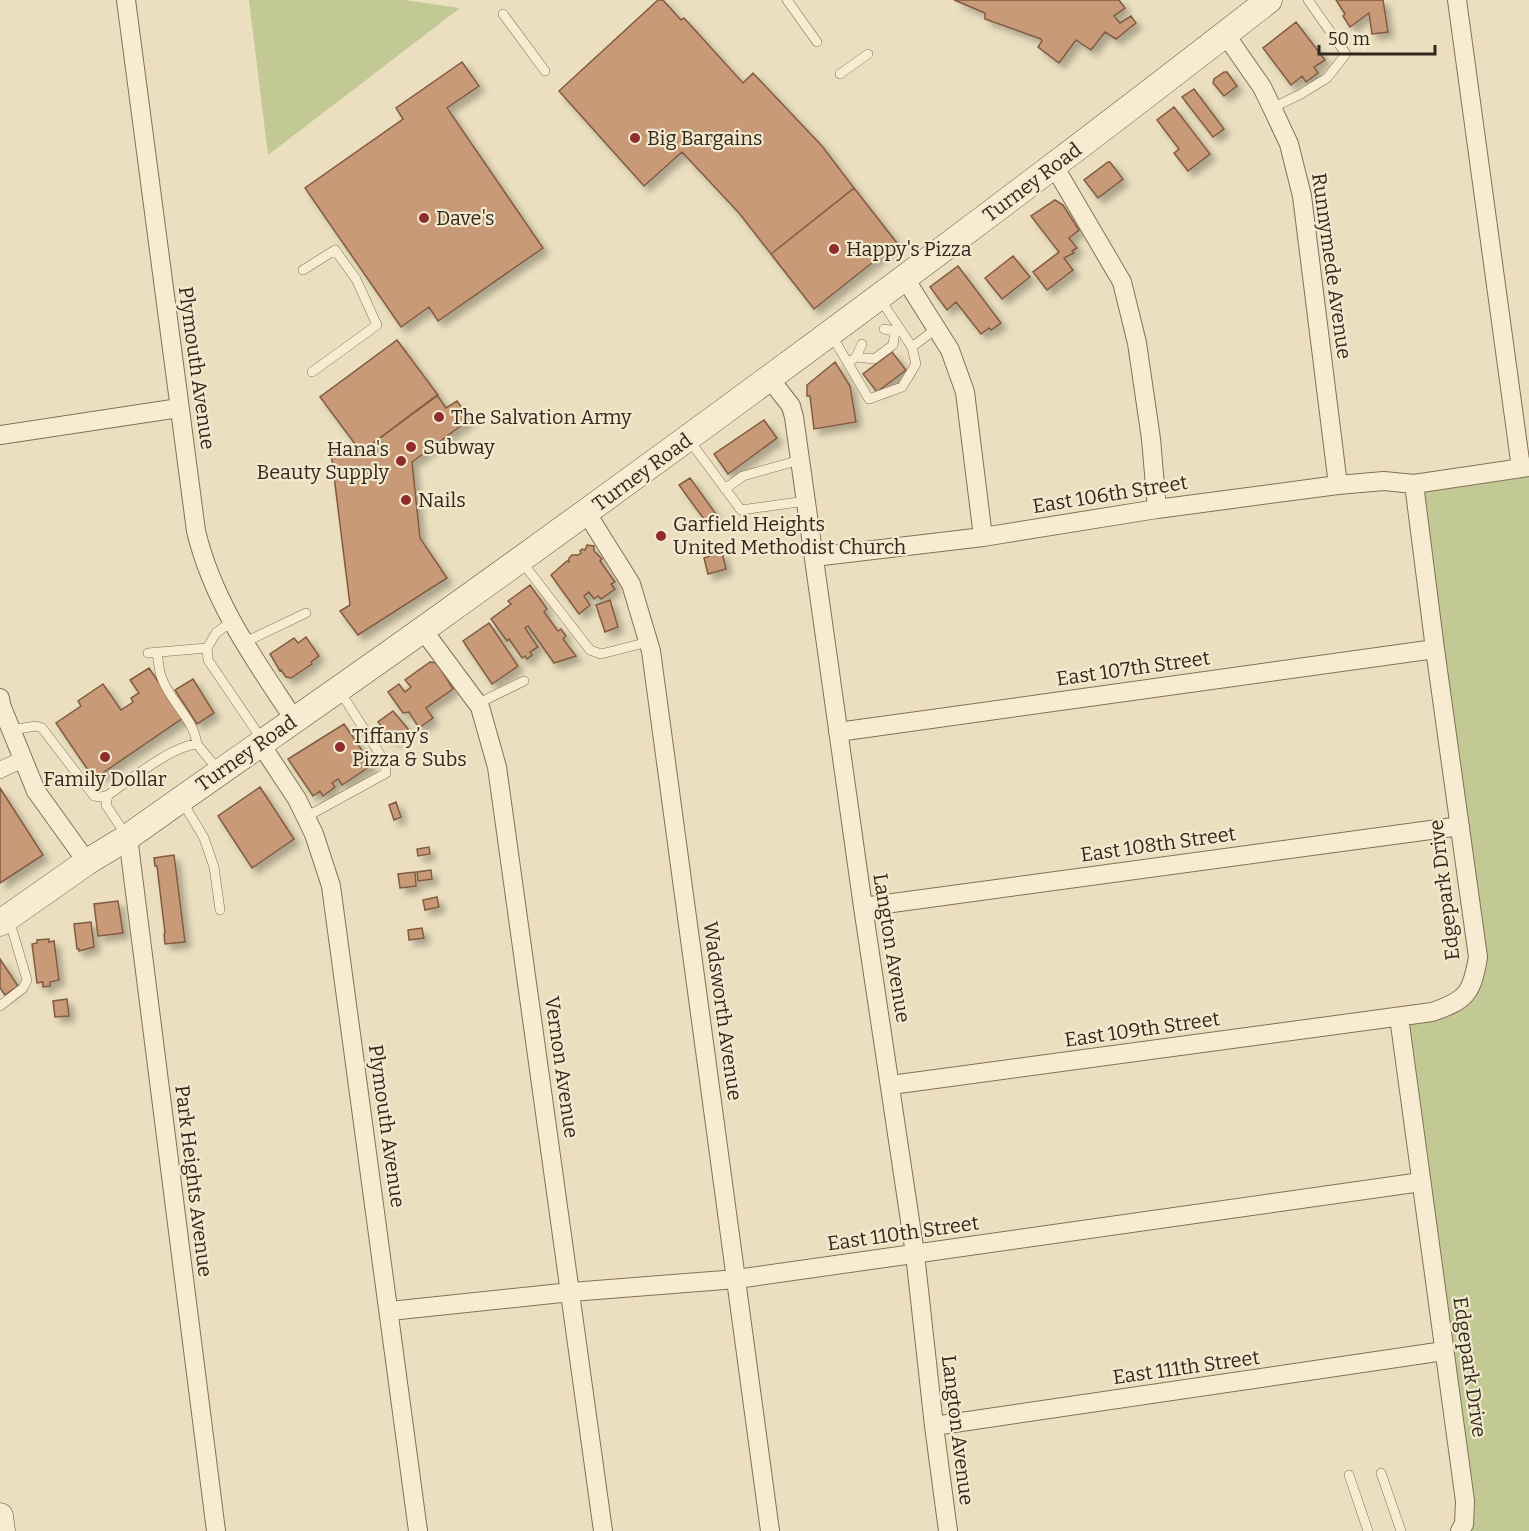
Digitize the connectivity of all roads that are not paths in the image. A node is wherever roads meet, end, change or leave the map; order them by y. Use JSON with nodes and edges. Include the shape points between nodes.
{"nodes":[{"id":1,"x":126,"y":0,"type":"edge"},
{"id":2,"x":787,"y":0,"type":"edge"},
{"id":3,"x":1269,"y":0,"type":"edge"},
{"id":4,"x":1308,"y":0,"type":"edge"},
{"id":5,"x":1457,"y":0,"type":"edge"},
{"id":6,"x":503,"y":14,"type":"dead end"},
{"id":7,"x":1225,"y":34,"type":"junction"},
{"id":8,"x":817,"y":42,"type":"dead end"},
{"id":9,"x":868,"y":54,"type":"dead end"},
{"id":10,"x":545,"y":71,"type":"dead end"},
{"id":11,"x":840,"y":74,"type":"dead end"},
{"id":12,"x":1272,"y":108,"type":"junction"},
{"id":13,"x":1054,"y":166,"type":"junction"},
{"id":14,"x":303,"y":270,"type":"dead end"},
{"id":15,"x":904,"y":277,"type":"junction"},
{"id":16,"x":878,"y":297,"type":"junction"},
{"id":17,"x":937,"y":328,"type":"junction"},
{"id":18,"x":884,"y":329,"type":"dead end"},
{"id":19,"x":897,"y":330,"type":"junction"},
{"id":20,"x":830,"y":334,"type":"junction"},
{"id":21,"x":862,"y":344,"type":"dead end"},
{"id":22,"x":912,"y":346,"type":"junction"},
{"id":23,"x":852,"y":360,"type":"junction"},
{"id":24,"x":312,"y":372,"type":"dead end"},
{"id":25,"x":770,"y":379,"type":"junction"},
{"id":26,"x":179,"y":408,"type":"junction"},
{"id":27,"x":0,"y":435,"type":"edge"},
{"id":28,"x":688,"y":438,"type":"junction"},
{"id":29,"x":800,"y":460,"type":"junction"},
{"id":30,"x":1525,"y":467,"type":"edge"},
{"id":31,"x":1414,"y":484,"type":"junction"},
{"id":32,"x":1338,"y":485,"type":"junction"},
{"id":33,"x":725,"y":489,"type":"junction"},
{"id":34,"x":806,"y":501,"type":"junction"},
{"id":35,"x":1157,"y":509,"type":"junction"},
{"id":36,"x":586,"y":512,"type":"junction"},
{"id":37,"x":983,"y":537,"type":"junction"},
{"id":38,"x":814,"y":557,"type":"junction"},
{"id":39,"x":520,"y":560,"type":"junction"},
{"id":40,"x":306,"y":613,"type":"dead end"},
{"id":41,"x":231,"y":622,"type":"junction"},
{"id":42,"x":423,"y":630,"type":"junction"},
{"id":43,"x":648,"y":642,"type":"junction"},
{"id":44,"x":243,"y":643,"type":"junction"},
{"id":45,"x":207,"y":648,"type":"junction"},
{"id":46,"x":1435,"y":649,"type":"junction"},
{"id":47,"x":524,"y":681,"type":"dead end"},
{"id":48,"x":338,"y":688,"type":"junction"},
{"id":49,"x":0,"y":698,"type":"edge"},
{"id":50,"x":477,"y":704,"type":"junction"},
{"id":51,"x":294,"y":719,"type":"junction"},
{"id":52,"x":11,"y":730,"type":"junction"},
{"id":53,"x":838,"y":732,"type":"junction"},
{"id":54,"x":261,"y":742,"type":"junction"},
{"id":55,"x":197,"y":744,"type":"junction"},
{"id":56,"x":23,"y":759,"type":"junction"},
{"id":57,"x":0,"y":766,"type":"edge"},
{"id":58,"x":219,"y":772,"type":"junction"},
{"id":59,"x":0,"y":774,"type":"edge"},
{"id":60,"x":108,"y":795,"type":"junction"},
{"id":61,"x":181,"y":799,"type":"junction"},
{"id":62,"x":306,"y":817,"type":"junction"},
{"id":63,"x":1460,"y":826,"type":"junction"},
{"id":64,"x":128,"y":837,"type":"junction"},
{"id":65,"x":87,"y":862,"type":"junction"},
{"id":66,"x":863,"y":907,"type":"junction"},
{"id":67,"x":220,"y":910,"type":"dead end"},
{"id":68,"x":4,"y":920,"type":"edge"},
{"id":69,"x":0,"y":1006,"type":"edge"},
{"id":70,"x":1399,"y":1017,"type":"junction"},
{"id":71,"x":891,"y":1085,"type":"junction"},
{"id":72,"x":1421,"y":1182,"type":"junction"},
{"id":73,"x":915,"y":1254,"type":"junction"},
{"id":74,"x":737,"y":1279,"type":"junction"},
{"id":75,"x":571,"y":1292,"type":"junction"},
{"id":76,"x":390,"y":1311,"type":"junction"},
{"id":77,"x":1444,"y":1352,"type":"junction"},
{"id":78,"x":934,"y":1426,"type":"junction"},
{"id":79,"x":1381,"y":1473,"type":"dead end"},
{"id":80,"x":1349,"y":1475,"type":"dead end"},
{"id":81,"x":0,"y":1516,"type":"edge"},
{"id":82,"x":2,"y":1531,"type":"edge"},
{"id":83,"x":216,"y":1531,"type":"edge"},
{"id":84,"x":418,"y":1531,"type":"edge"},
{"id":85,"x":603,"y":1531,"type":"edge"},
{"id":86,"x":770,"y":1531,"type":"edge"},
{"id":87,"x":948,"y":1531,"type":"edge"},
{"id":88,"x":1368,"y":1531,"type":"edge"},
{"id":89,"x":1401,"y":1531,"type":"edge"},
{"id":90,"x":1460,"y":1531,"type":"edge"}],
"edges":[{"from":1,"to":26,"type":"street","name":"Plymouth Avenue"},
{"from":2,"to":8,"type":"lane"},
{"from":3,"to":7,"type":"main road","name":"Turney Road"},
{"from":4,"to":12,"type":"lane","via":[[1346,54],[1327,78]]},
{"from":5,"to":30,"type":"street"},
{"from":6,"to":10,"type":"lane"},
{"from":7,"to":12,"type":"street","name":"Runnymede Avenue"},
{"from":7,"to":13,"type":"main road","name":"Turney Road"},
{"from":9,"to":11,"type":"lane"},
{"from":12,"to":32,"type":"street","name":"Runnymede Avenue","via":[[1289,144],[1302,196]]},
{"from":13,"to":15,"type":"main road","name":"Turney Road"},
{"from":13,"to":35,"type":"street","via":[[1122,282],[1138,353]]},
{"from":14,"to":24,"type":"lane","via":[[335,250],[357,279],[377,325]]},
{"from":15,"to":16,"type":"main road","name":"Turney Road"},
{"from":15,"to":17,"type":"street"},
{"from":16,"to":19,"type":"lane"},
{"from":16,"to":20,"type":"main road","name":"Turney Road"},
{"from":17,"to":22,"type":"lane"},
{"from":17,"to":37,"type":"street","via":[[950,350],[965,392]]},
{"from":18,"to":19,"type":"lane"},
{"from":19,"to":22,"type":"lane"},
{"from":19,"to":23,"type":"lane","via":[[893,345],[874,359]]},
{"from":20,"to":23,"type":"lane"},
{"from":20,"to":25,"type":"main road","name":"Turney Road"},
{"from":21,"to":23,"type":"lane"},
{"from":22,"to":23,"type":"lane","via":[[916,364],[902,387],[869,399]]},
{"from":25,"to":28,"type":"main road","name":"Turney Road"},
{"from":25,"to":29,"type":"street","name":"Langton Avenue","via":[[791,406]]},
{"from":26,"to":27,"type":"street"},
{"from":26,"to":41,"type":"street","name":"Plymouth Avenue","via":[[198,539],[214,588]]},
{"from":28,"to":33,"type":"lane"},
{"from":28,"to":36,"type":"main road","name":"Turney Road"},
{"from":29,"to":33,"type":"lane","via":[[743,476]]},
{"from":29,"to":34,"type":"street","name":"Langton Avenue"},
{"from":30,"to":31,"type":"street"},
{"from":31,"to":32,"type":"street","name":"East 106th Street","via":[[1384,481]]},
{"from":31,"to":46,"type":"street","name":"Edgepark Drive"},
{"from":32,"to":35,"type":"street","name":"East 106th Street"},
{"from":33,"to":34,"type":"lane","via":[[741,510]]},
{"from":34,"to":38,"type":"street","name":"Langton Avenue"},
{"from":35,"to":37,"type":"street","name":"East 106th Street"},
{"from":36,"to":39,"type":"main road","name":"Turney Road"},
{"from":36,"to":43,"type":"street","name":"Wadsworth Avenue","via":[[631,584]]},
{"from":37,"to":38,"type":"street","name":"East 106th Street"},
{"from":38,"to":53,"type":"street","name":"Langton Avenue"},
{"from":39,"to":42,"type":"main road","name":"Turney Road"},
{"from":39,"to":43,"type":"lane","via":[[591,650],[601,654]]},
{"from":40,"to":44,"type":"lane"},
{"from":41,"to":44,"type":"street","name":"Plymouth Avenue"},
{"from":41,"to":45,"type":"lane","via":[[216,633]]},
{"from":42,"to":48,"type":"main road","name":"Turney Road"},
{"from":42,"to":50,"type":"street","name":"Vernon Avenue"},
{"from":43,"to":74,"type":"street","name":"Wadsworth Avenue"},
{"from":44,"to":51,"type":"street","name":"Plymouth Avenue"},
{"from":45,"to":54,"type":"lane","via":[[208,660]]},
{"from":45,"to":55,"type":"lane","via":[[153,652],[161,676],[190,723]]},
{"from":46,"to":53,"type":"street","name":"East 107th Street"},
{"from":46,"to":63,"type":"street","name":"Edgepark Drive"},
{"from":47,"to":50,"type":"lane"},
{"from":48,"to":51,"type":"main road","name":"Turney Road"},
{"from":48,"to":62,"type":"lane","via":[[385,762],[386,773]]},
{"from":49,"to":52,"type":"street"},
{"from":50,"to":75,"type":"street","name":"Vernon Avenue","via":[[496,767]]},
{"from":51,"to":54,"type":"main road","name":"Turney Road"},
{"from":52,"to":56,"type":"street"},
{"from":52,"to":60,"type":"lane","via":[[42,728],[94,796]]},
{"from":53,"to":66,"type":"street","name":"Langton Avenue"},
{"from":54,"to":58,"type":"main road","name":"Turney Road"},
{"from":54,"to":62,"type":"street","name":"Plymouth Avenue"},
{"from":55,"to":58,"type":"lane"},
{"from":55,"to":60,"type":"lane","via":[[187,745],[158,761]]},
{"from":56,"to":57,"type":"lane"},
{"from":56,"to":59,"type":"lane"},
{"from":56,"to":65,"type":"street","via":[[36,791]]},
{"from":58,"to":61,"type":"main road","name":"Turney Road"},
{"from":60,"to":64,"type":"lane","via":[[106,805]]},
{"from":61,"to":64,"type":"main road","name":"Turney Road"},
{"from":61,"to":67,"type":"lane","via":[[204,838],[214,867]]},
{"from":62,"to":76,"type":"street","name":"Plymouth Avenue","via":[[331,886]]},
{"from":63,"to":66,"type":"street","name":"East 108th Street"},
{"from":63,"to":70,"type":"street","name":"Edgepark Drive","via":[[1478,957],[1475,979],[1467,994],[1451,1005]]},
{"from":64,"to":65,"type":"main road","name":"Turney Road"},
{"from":64,"to":83,"type":"street","name":"Park Heights Avenue"},
{"from":65,"to":68,"type":"main road","name":"Turney Road"},
{"from":66,"to":71,"type":"street","name":"Langton Avenue"},
{"from":68,"to":69,"type":"lane","via":[[27,980]]},
{"from":70,"to":71,"type":"street","name":"East 109th Street"},
{"from":70,"to":72,"type":"street","name":"Edgepark Drive"},
{"from":71,"to":73,"type":"street","name":"Langton Avenue"},
{"from":72,"to":73,"type":"street","name":"East 110th Street"},
{"from":72,"to":77,"type":"street","name":"Edgepark Drive"},
{"from":73,"to":74,"type":"street","name":"East 110th Street"},
{"from":73,"to":78,"type":"street","name":"Langton Avenue"},
{"from":74,"to":75,"type":"street","name":"East 110th Street"},
{"from":74,"to":86,"type":"street","name":"Wadsworth Avenue"},
{"from":75,"to":76,"type":"street","name":"East 110th Street"},
{"from":75,"to":85,"type":"street","name":"Vernon Avenue"},
{"from":76,"to":84,"type":"street","name":"Plymouth Avenue"},
{"from":77,"to":78,"type":"street","name":"East 111th Street"},
{"from":77,"to":90,"type":"street","name":"Edgepark Drive","via":[[1465,1501]]},
{"from":78,"to":87,"type":"street","name":"Langton Avenue"},
{"from":79,"to":89,"type":"lane"},
{"from":80,"to":88,"type":"lane"},
{"from":81,"to":82,"type":"main road"}]}
